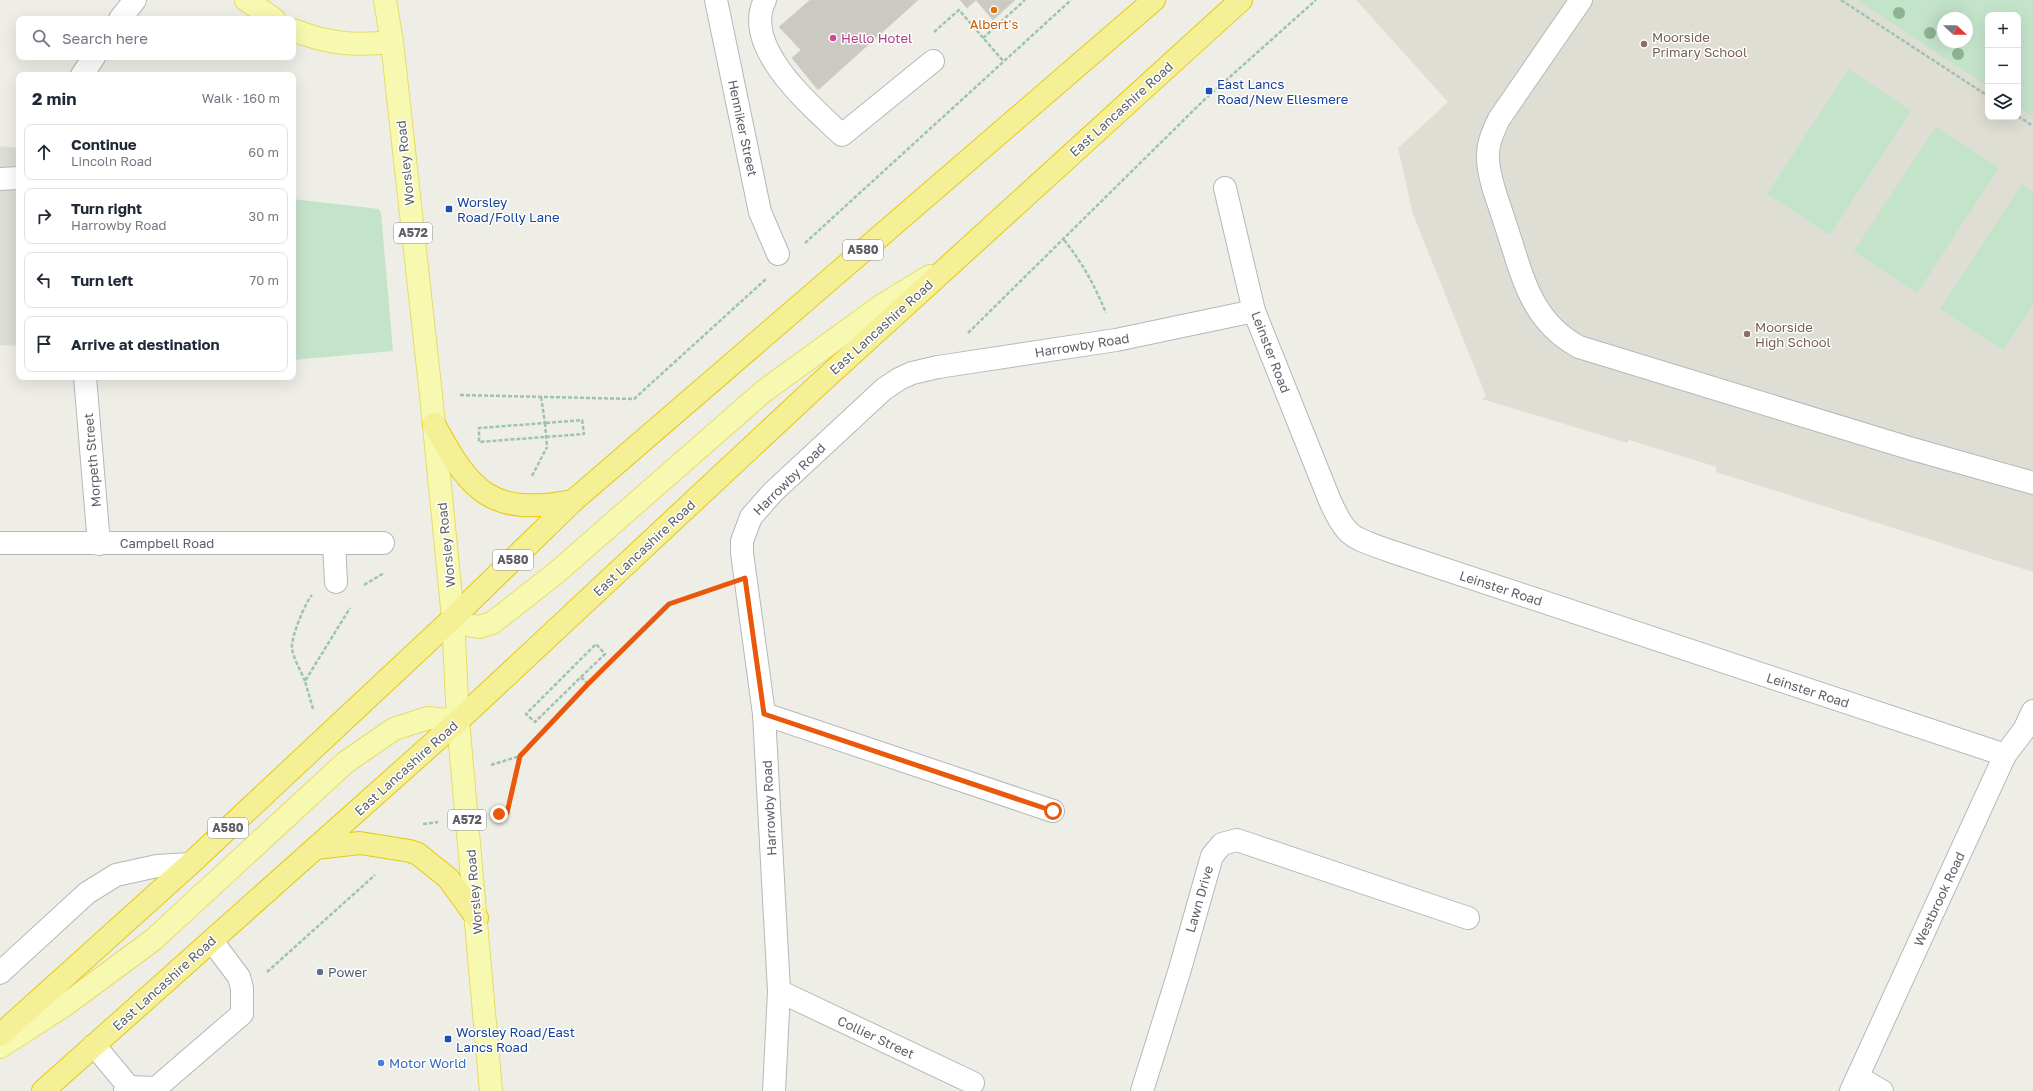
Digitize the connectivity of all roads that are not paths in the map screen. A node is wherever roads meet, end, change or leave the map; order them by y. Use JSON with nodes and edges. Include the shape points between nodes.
{"nodes":[{"id":1,"x":135,"y":0,"type":"edge"},
{"id":2,"x":246,"y":0,"type":"edge"},
{"id":3,"x":385,"y":0,"type":"edge"},
{"id":4,"x":716,"y":0,"type":"edge"},
{"id":5,"x":765,"y":0,"type":"edge"},
{"id":6,"x":1154,"y":0,"type":"edge"},
{"id":7,"x":1241,"y":0,"type":"edge"},
{"id":8,"x":1581,"y":0,"type":"edge"},
{"id":9,"x":122,"y":16,"type":"edge"},
{"id":10,"x":270,"y":16,"type":"edge"},
{"id":11,"x":296,"y":31,"type":"edge"},
{"id":12,"x":392,"y":42,"type":"junction"},
{"id":13,"x":92,"y":60,"type":"edge"},
{"id":14,"x":933,"y":61,"type":"road end"},
{"id":15,"x":84,"y":72,"type":"edge"},
{"id":16,"x":16,"y":178,"type":"edge"},
{"id":17,"x":0,"y":179,"type":"edge"},
{"id":18,"x":1225,"y":188,"type":"dead end"},
{"id":19,"x":778,"y":254,"type":"dead end"},
{"id":20,"x":953,"y":262,"type":"junction"},
{"id":21,"x":1254,"y":311,"type":"junction"},
{"id":22,"x":85,"y":380,"type":"edge"},
{"id":23,"x":434,"y":424,"type":"junction"},
{"id":24,"x":2033,"y":483,"type":"edge"},
{"id":25,"x":573,"y":501,"type":"junction"},
{"id":26,"x":0,"y":543,"type":"edge"},
{"id":27,"x":334,"y":543,"type":"junction"},
{"id":28,"x":99,"y":544,"type":"junction"},
{"id":29,"x":383,"y":544,"type":"dead end"},
{"id":30,"x":336,"y":582,"type":"road end"},
{"id":31,"x":453,"y":618,"type":"junction"},
{"id":32,"x":2033,"y":711,"type":"edge"},
{"id":33,"x":764,"y":714,"type":"junction"},
{"id":34,"x":458,"y":721,"type":"junction"},
{"id":35,"x":2005,"y":755,"type":"junction"},
{"id":36,"x":1053,"y":811,"type":"dead end"},
{"id":37,"x":316,"y":848,"type":"junction"},
{"id":38,"x":190,"y":864,"type":"junction"},
{"id":39,"x":477,"y":918,"type":"junction"},
{"id":40,"x":1468,"y":918,"type":"dead end"},
{"id":41,"x":212,"y":941,"type":"junction"},
{"id":42,"x":0,"y":973,"type":"edge"},
{"id":43,"x":779,"y":990,"type":"junction"},
{"id":44,"x":0,"y":1035,"type":"edge"},
{"id":45,"x":94,"y":1045,"type":"junction"},
{"id":46,"x":0,"y":1048,"type":"edge"},
{"id":47,"x":973,"y":1083,"type":"dead end"},
{"id":48,"x":1854,"y":1084,"type":"edge"},
{"id":49,"x":127,"y":1089,"type":"edge"},
{"id":50,"x":43,"y":1091,"type":"edge"},
{"id":51,"x":491,"y":1091,"type":"edge"},
{"id":52,"x":774,"y":1091,"type":"edge"},
{"id":53,"x":1142,"y":1091,"type":"edge"},
{"id":54,"x":1882,"y":1091,"type":"edge"}],
"edges":[{"from":1,"to":9,"type":"street"},
{"from":2,"to":10,"type":"main road"},
{"from":3,"to":12,"type":"main road","name":"Worsley Road","number":"A572"},
{"from":4,"to":19,"type":"street","name":"Henniker Street","via":[[760,212]]},
{"from":5,"to":14,"type":"street","via":[[761,8],[765,44],[780,71],[805,100],[842,135]]},
{"from":6,"to":25,"type":"highway","number":"A580"},
{"from":7,"to":20,"type":"highway","name":"East Lancashire Road"},
{"from":8,"to":24,"type":"street","via":[[1499,119],[1490,137],[1488,159],[1492,180],[1528,294],[1550,326],[1563,338],[1579,347],[1909,448]]},
{"from":11,"to":12,"type":"main road","via":[[332,43],[365,45]]},
{"from":12,"to":23,"type":"main road","name":"Worsley Road","number":"A572"},
{"from":13,"to":15,"type":"street"},
{"from":16,"to":17,"type":"street"},
{"from":18,"to":21,"type":"street","name":"Leinster Road"},
{"from":20,"to":31,"type":"main road","via":[[881,306],[764,391],[556,573],[492,623],[479,627],[457,622]]},
{"from":20,"to":34,"type":"highway","name":"East Lancashire Road"},
{"from":21,"to":33,"type":"street","name":"Harrowby Road","via":[[1116,340],[938,367],[912,373],[884,389],[760,506],[751,517],[742,541]]},
{"from":21,"to":35,"type":"street","name":"Leinster Road","via":[[1330,501],[1349,534],[1390,551]]},
{"from":22,"to":28,"type":"street","name":"Morpeth Street"},
{"from":23,"to":25,"type":"highway","via":[[460,468],[490,497],[507,503],[532,506]]},
{"from":23,"to":31,"type":"main road","name":"Worsley Road","number":"A572"},
{"from":25,"to":31,"type":"highway","number":"A580"},
{"from":26,"to":28,"type":"street","name":"Campbell Road"},
{"from":27,"to":28,"type":"street","name":"Campbell Road"},
{"from":27,"to":29,"type":"street","name":"Campbell Road"},
{"from":27,"to":30,"type":"street"},
{"from":31,"to":34,"type":"main road","name":"Worsley Road","number":"A572"},
{"from":31,"to":38,"type":"highway","number":"A580"},
{"from":32,"to":35,"type":"street","name":"Westbrook Road","via":[[2024,730]]},
{"from":33,"to":36,"type":"street"},
{"from":33,"to":43,"type":"street","name":"Harrowby Road"},
{"from":34,"to":37,"type":"highway","name":"East Lancashire Road"},
{"from":34,"to":39,"type":"main road","name":"Worsley Road","number":"A572"},
{"from":34,"to":46,"type":"main road","via":[[428,718],[394,729],[346,762],[153,940],[65,1005]]},
{"from":35,"to":48,"type":"street","name":"Westbrook Road"},
{"from":37,"to":39,"type":"highway","via":[[360,843],[418,854],[448,878]]},
{"from":37,"to":41,"type":"highway","name":"East Lancashire Road"},
{"from":38,"to":42,"type":"street","via":[[157,866],[116,875],[88,893]]},
{"from":38,"to":44,"type":"highway","number":"A580"},
{"from":39,"to":51,"type":"main road","name":"Worsley Road","number":"A572"},
{"from":40,"to":53,"type":"street","name":"Lawn Drive","via":[[1238,840],[1222,844],[1212,856]]},
{"from":41,"to":45,"type":"highway","name":"East Lancashire Road"},
{"from":41,"to":49,"type":"street","via":[[239,977],[242,988],[242,1014],[156,1088]]},
{"from":43,"to":47,"type":"street","name":"Collier Street"},
{"from":43,"to":52,"type":"street","name":"Harrowby Road"},
{"from":45,"to":49,"type":"street"},
{"from":45,"to":50,"type":"highway","name":"East Lancashire Road"},
{"from":48,"to":54,"type":"street"}]}
